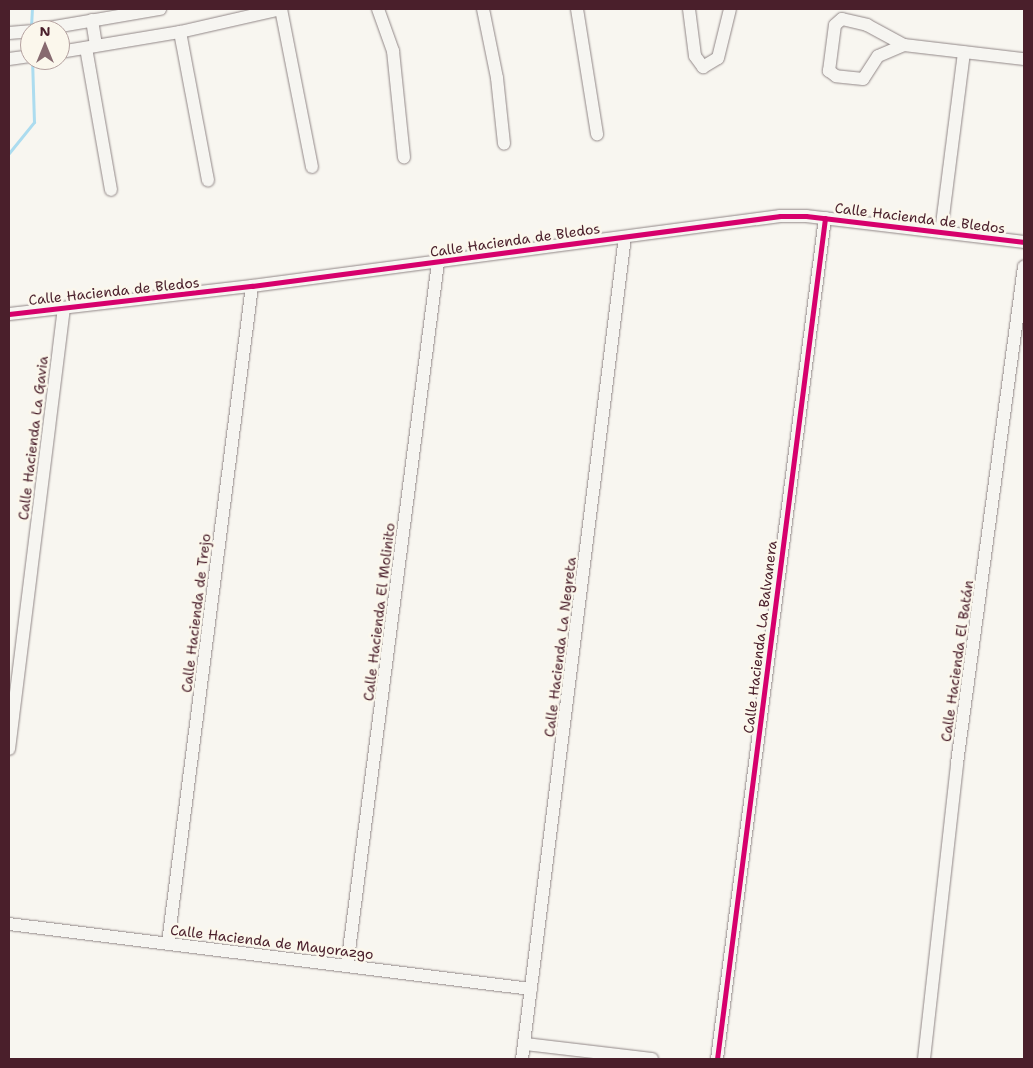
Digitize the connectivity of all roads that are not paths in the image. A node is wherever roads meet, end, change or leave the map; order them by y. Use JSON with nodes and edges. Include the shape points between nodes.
{"nodes":[{"id":1,"x":160,"y":9,"type":"edge"},
{"id":2,"x":281,"y":9,"type":"edge"},
{"id":3,"x":378,"y":9,"type":"edge"},
{"id":4,"x":483,"y":9,"type":"edge"},
{"id":5,"x":577,"y":9,"type":"edge"},
{"id":6,"x":688,"y":9,"type":"edge"},
{"id":7,"x":730,"y":9,"type":"edge"},
{"id":8,"x":92,"y":20,"type":"junction"},
{"id":9,"x":70,"y":25,"type":"edge"},
{"id":10,"x":180,"y":32,"type":"junction"},
{"id":11,"x":904,"y":45,"type":"junction"},
{"id":12,"x":91,"y":47,"type":"junction"},
{"id":13,"x":70,"y":48,"type":"edge"},
{"id":14,"x":964,"y":52,"type":"junction"},
{"id":15,"x":1024,"y":59,"type":"edge"},
{"id":16,"x":597,"y":134,"type":"dead end"},
{"id":17,"x":504,"y":144,"type":"dead end"},
{"id":18,"x":404,"y":157,"type":"dead end"},
{"id":19,"x":312,"y":166,"type":"dead end"},
{"id":20,"x":208,"y":180,"type":"dead end"},
{"id":21,"x":111,"y":190,"type":"dead end"},
{"id":22,"x":825,"y":218,"type":"junction"},
{"id":23,"x":941,"y":232,"type":"junction"},
{"id":24,"x":625,"y":237,"type":"junction"},
{"id":25,"x":1024,"y":242,"type":"edge"},
{"id":26,"x":438,"y":262,"type":"junction"},
{"id":27,"x":1024,"y":267,"type":"edge"},
{"id":28,"x":252,"y":286,"type":"junction"},
{"id":29,"x":64,"y":309,"type":"junction"},
{"id":30,"x":9,"y":314,"type":"edge"},
{"id":31,"x":9,"y":749,"type":"edge"},
{"id":32,"x":9,"y":924,"type":"edge"},
{"id":33,"x":168,"y":943,"type":"junction"},
{"id":34,"x":346,"y":966,"type":"junction"},
{"id":35,"x":531,"y":989,"type":"junction"},
{"id":36,"x":525,"y":1044,"type":"junction"},
{"id":37,"x":522,"y":1059,"type":"edge"},
{"id":38,"x":652,"y":1059,"type":"edge"},
{"id":39,"x":717,"y":1059,"type":"edge"},
{"id":40,"x":924,"y":1059,"type":"edge"}],
"edges":[{"from":1,"to":8,"type":"street"},
{"from":2,"to":10,"type":"street"},
{"from":2,"to":19,"type":"street"},
{"from":3,"to":18,"type":"street","via":[[393,51]]},
{"from":4,"to":17,"type":"street","via":[[497,78]]},
{"from":5,"to":16,"type":"street"},
{"from":6,"to":7,"type":"street","via":[[695,56],[703,67],[718,58]]},
{"from":8,"to":9,"type":"street"},
{"from":8,"to":12,"type":"street"},
{"from":10,"to":12,"type":"street"},
{"from":10,"to":20,"type":"street"},
{"from":11,"to":11,"type":"street","via":[[867,25],[842,19],[835,25],[827,66],[831,74],[859,80],[878,56]]},
{"from":11,"to":14,"type":"street"},
{"from":12,"to":13,"type":"street"},
{"from":12,"to":21,"type":"street"},
{"from":14,"to":15,"type":"street"},
{"from":14,"to":23,"type":"street"},
{"from":22,"to":23,"type":"street","name":"Calle Hacienda de Bledos"},
{"from":22,"to":24,"type":"street","name":"Calle Hacienda de Bledos","via":[[780,216]]},
{"from":22,"to":39,"type":"street","name":"Calle Hacienda La Balvanera"},
{"from":23,"to":25,"type":"street","name":"Calle Hacienda de Bledos"},
{"from":24,"to":26,"type":"street","name":"Calle Hacienda de Bledos"},
{"from":24,"to":35,"type":"street","name":"Calle Hacienda La Negreta"},
{"from":26,"to":28,"type":"street","name":"Calle Hacienda de Bledos"},
{"from":26,"to":34,"type":"street","name":"Calle Hacienda El Molinito"},
{"from":27,"to":40,"type":"street","name":"Calle Hacienda El Batán","via":[[957,763]]},
{"from":28,"to":29,"type":"street","name":"Calle Hacienda de Bledos"},
{"from":28,"to":33,"type":"street","name":"Calle Hacienda de Trejo"},
{"from":29,"to":30,"type":"street","name":"Calle Hacienda de Bledos"},
{"from":29,"to":31,"type":"street","name":"Calle Hacienda La Gavia"},
{"from":32,"to":33,"type":"street","name":"Calle Hacienda de Mayorazgo"},
{"from":33,"to":34,"type":"street","name":"Calle Hacienda de Mayorazgo"},
{"from":34,"to":35,"type":"street","name":"Calle Hacienda de Mayorazgo"},
{"from":35,"to":36,"type":"street","name":"Calle Hacienda La Negreta"},
{"from":36,"to":37,"type":"street","name":"Calle Hacienda La Negreta"},
{"from":36,"to":38,"type":"street"}]}
